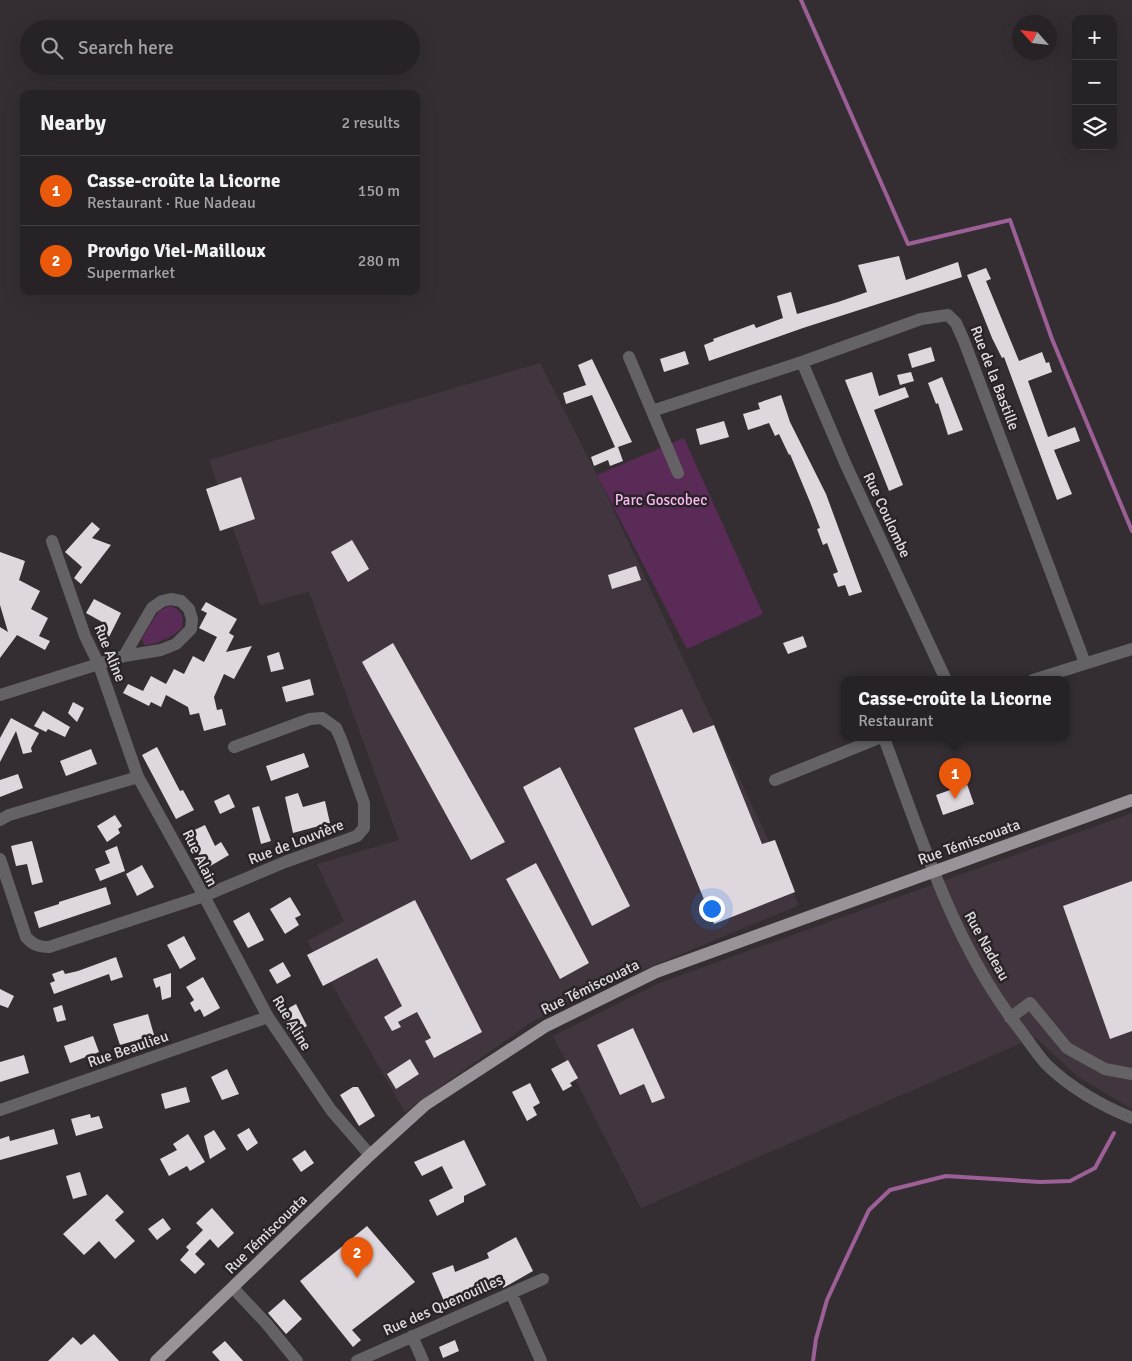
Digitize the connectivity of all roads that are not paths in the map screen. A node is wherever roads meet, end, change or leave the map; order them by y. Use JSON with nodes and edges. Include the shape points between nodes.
{"nodes":[{"id":1,"x":629,"y":357,"type":"dead end"},
{"id":2,"x":802,"y":362,"type":"junction"},
{"id":3,"x":652,"y":411,"type":"junction"},
{"id":4,"x":678,"y":473,"type":"dead end"},
{"id":5,"x":52,"y":541,"type":"dead end"},
{"id":6,"x":1132,"y":649,"type":"edge"},
{"id":7,"x":124,"y":656,"type":"junction"},
{"id":8,"x":1085,"y":663,"type":"junction"},
{"id":9,"x":99,"y":665,"type":"junction"},
{"id":10,"x":944,"y":676,"type":"edge"},
{"id":11,"x":1045,"y":676,"type":"edge"},
{"id":12,"x":0,"y":695,"type":"edge"},
{"id":13,"x":872,"y":741,"type":"edge"},
{"id":14,"x":885,"y":741,"type":"edge"},
{"id":15,"x":234,"y":747,"type":"dead end"},
{"id":16,"x":138,"y":777,"type":"junction"},
{"id":17,"x":775,"y":780,"type":"dead end"},
{"id":18,"x":1130,"y":803,"type":"edge"},
{"id":19,"x":0,"y":820,"type":"edge"},
{"id":20,"x":0,"y":858,"type":"edge"},
{"id":21,"x":934,"y":872,"type":"junction"},
{"id":22,"x":204,"y":896,"type":"junction"},
{"id":23,"x":268,"y":1017,"type":"junction"},
{"id":24,"x":1010,"y":1018,"type":"junction"},
{"id":25,"x":1132,"y":1074,"type":"edge"},
{"id":26,"x":0,"y":1110,"type":"edge"},
{"id":27,"x":1132,"y":1118,"type":"edge"},
{"id":28,"x":370,"y":1155,"type":"junction"},
{"id":29,"x":543,"y":1279,"type":"dead end"},
{"id":30,"x":233,"y":1288,"type":"junction"},
{"id":31,"x":511,"y":1293,"type":"junction"},
{"id":32,"x":412,"y":1336,"type":"junction"},
{"id":33,"x":156,"y":1361,"type":"edge"},
{"id":34,"x":297,"y":1361,"type":"edge"},
{"id":35,"x":356,"y":1361,"type":"edge"},
{"id":36,"x":423,"y":1361,"type":"edge"},
{"id":37,"x":541,"y":1361,"type":"edge"}],
"edges":[{"from":1,"to":3,"type":"street"},
{"from":2,"to":3,"type":"street","name":"Rue de la Bastille"},
{"from":2,"to":8,"type":"street","name":"Rue de la Bastille","via":[[921,319],[948,315],[956,322]]},
{"from":2,"to":10,"type":"street","name":"Rue Coulombe"},
{"from":3,"to":4,"type":"street"},
{"from":5,"to":9,"type":"street","name":"Rue Aline","via":[[84,636]]},
{"from":6,"to":8,"type":"street"},
{"from":7,"to":7,"type":"street","via":[[161,650],[180,641],[191,629],[189,609],[171,599],[152,608]]},
{"from":7,"to":9,"type":"street"},
{"from":8,"to":11,"type":"street"},
{"from":9,"to":12,"type":"street"},
{"from":9,"to":16,"type":"street","name":"Rue Aline"},
{"from":13,"to":17,"type":"street"},
{"from":14,"to":21,"type":"street","name":"Rue Nadeau"},
{"from":15,"to":22,"type":"street","name":"Rue de Louvière","via":[[310,720],[322,718],[330,721],[336,728],[364,803],[364,828],[357,836]]},
{"from":16,"to":19,"type":"street"},
{"from":16,"to":22,"type":"street","name":"Rue Alain"},
{"from":18,"to":21,"type":"main road","name":"Rue Témiscouata"},
{"from":20,"to":22,"type":"street","name":"Rue Alain","via":[[26,937],[40,947],[50,947]]},
{"from":21,"to":24,"type":"street","name":"Rue Nadeau","via":[[973,960]]},
{"from":21,"to":28,"type":"main road","name":"Rue Témiscouata","via":[[656,972],[546,1026],[425,1105]]},
{"from":22,"to":23,"type":"street","name":"Rue Aline"},
{"from":23,"to":26,"type":"street","name":"Rue Beaulieu"},
{"from":23,"to":28,"type":"street","name":"Rue Aline","via":[[331,1110]]},
{"from":24,"to":25,"type":"street","via":[[1030,1004],[1067,1048],[1106,1069]]},
{"from":24,"to":27,"type":"street","name":"Rue Nadeau","via":[[1046,1064],[1078,1090]]},
{"from":28,"to":30,"type":"main road","name":"Rue Témiscouata"},
{"from":29,"to":31,"type":"street","name":"Rue des Quenouilles"},
{"from":30,"to":33,"type":"main road","name":"Rue Témiscouata"},
{"from":30,"to":34,"type":"street"},
{"from":31,"to":32,"type":"street","name":"Rue des Quenouilles"},
{"from":31,"to":37,"type":"street"},
{"from":32,"to":35,"type":"street","name":"Rue des Quenouilles"},
{"from":32,"to":36,"type":"street"}]}
